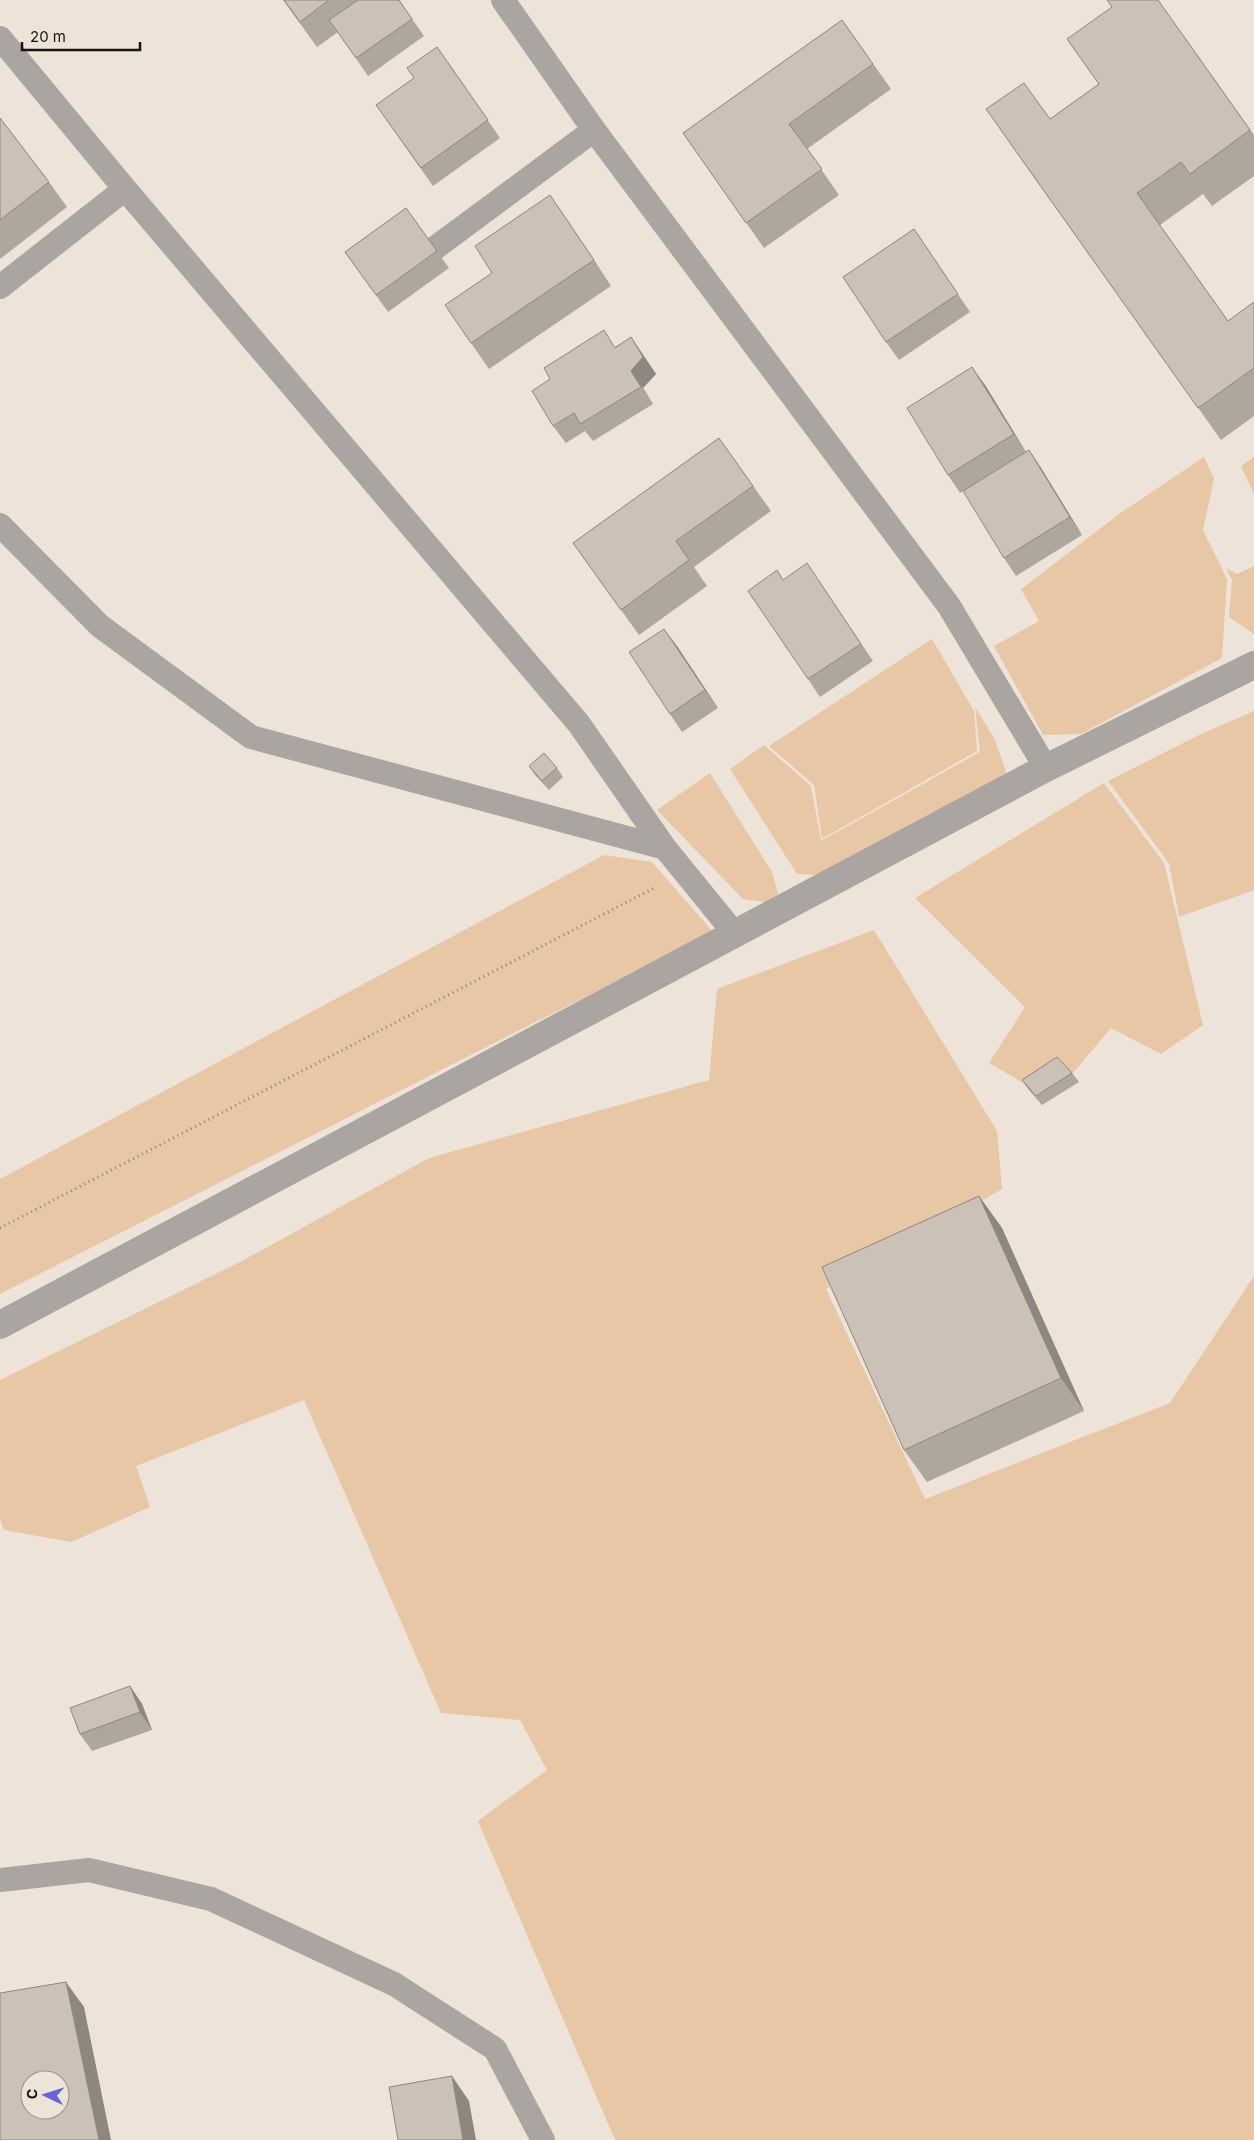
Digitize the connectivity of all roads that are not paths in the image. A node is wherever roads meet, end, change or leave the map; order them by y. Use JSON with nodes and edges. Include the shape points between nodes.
{"nodes":[{"id":1,"x":503,"y":0,"type":"edge"},
{"id":2,"x":0,"y":38,"type":"edge"},
{"id":3,"x":594,"y":130,"type":"junction"},
{"id":4,"x":125,"y":189,"type":"junction"},
{"id":5,"x":435,"y":248,"type":"edge"},
{"id":6,"x":0,"y":287,"type":"edge"},
{"id":7,"x":0,"y":524,"type":"edge"},
{"id":8,"x":1254,"y":665,"type":"edge"},
{"id":9,"x":1046,"y":768,"type":"junction"},
{"id":10,"x":665,"y":848,"type":"junction"},
{"id":11,"x":735,"y":934,"type":"junction"},
{"id":12,"x":0,"y":1325,"type":"edge"},
{"id":13,"x":0,"y":1880,"type":"edge"},
{"id":14,"x":543,"y":2140,"type":"edge"}],
"edges":[{"from":1,"to":3,"type":"lane"},
{"from":2,"to":4,"type":"lane"},
{"from":3,"to":5,"type":"lane"},
{"from":3,"to":9,"type":"lane","via":[[949,606]]},
{"from":4,"to":6,"type":"lane"},
{"from":4,"to":10,"type":"lane","via":[[579,724]]},
{"from":7,"to":10,"type":"lane","via":[[100,626],[251,737]]},
{"from":8,"to":9,"type":"street"},
{"from":9,"to":11,"type":"street"},
{"from":10,"to":11,"type":"lane"},
{"from":11,"to":12,"type":"street"},
{"from":13,"to":14,"type":"lane","via":[[90,1870],[211,1899],[394,1984],[495,2049]]}]}
